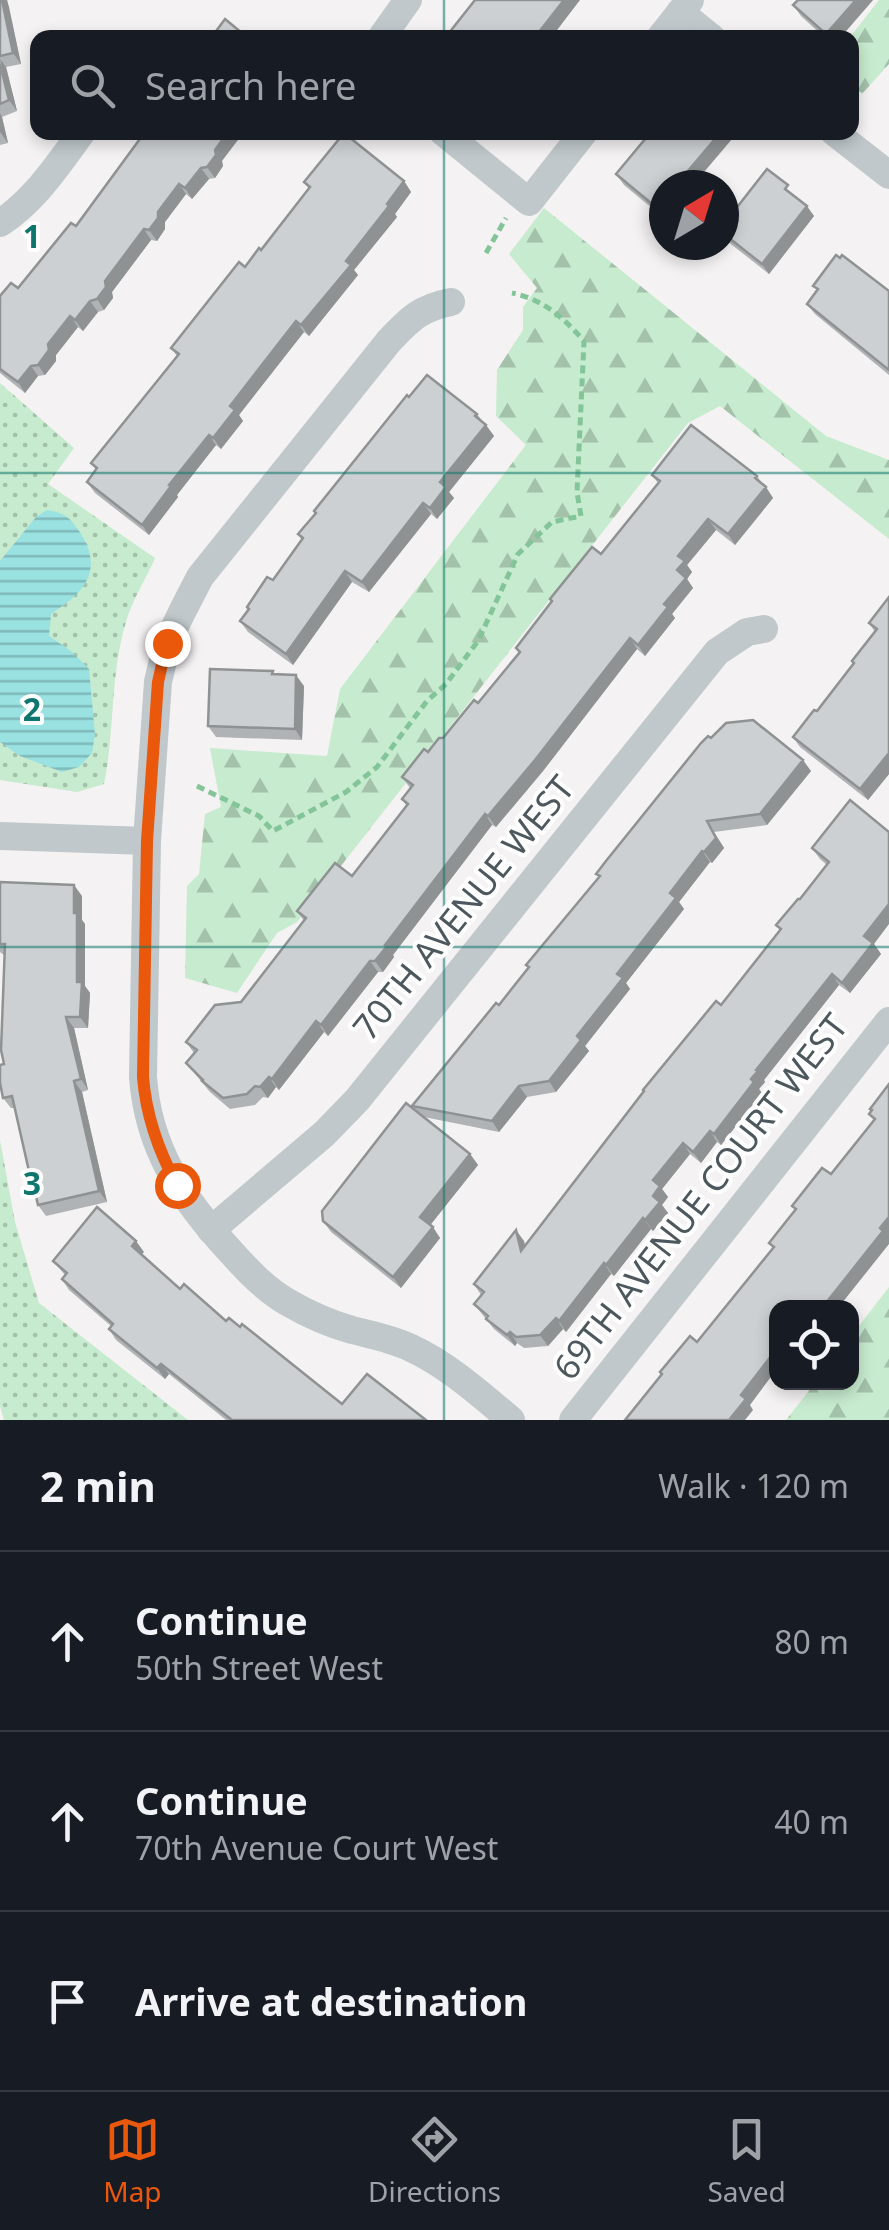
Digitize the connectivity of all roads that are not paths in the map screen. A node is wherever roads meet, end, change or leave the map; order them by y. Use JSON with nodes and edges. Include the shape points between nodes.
{"nodes":[{"id":1,"x":408,"y":0,"type":"edge"},
{"id":2,"x":685,"y":6,"type":"edge"},
{"id":3,"x":387,"y":30,"type":"edge"},
{"id":4,"x":666,"y":30,"type":"edge"},
{"id":5,"x":705,"y":30,"type":"edge"},
{"id":6,"x":76,"y":140,"type":"edge"},
{"id":7,"x":453,"y":140,"type":"edge"},
{"id":8,"x":577,"y":140,"type":"edge"},
{"id":9,"x":844,"y":140,"type":"edge"},
{"id":10,"x":889,"y":175,"type":"edge"},
{"id":11,"x":0,"y":224,"type":"edge"},
{"id":12,"x":451,"y":302,"type":"dead end"},
{"id":13,"x":764,"y":630,"type":"dead end"},
{"id":14,"x":0,"y":836,"type":"edge"},
{"id":15,"x":147,"y":841,"type":"junction"},
{"id":16,"x":889,"y":1021,"type":"edge"},
{"id":17,"x":211,"y":1230,"type":"junction"},
{"id":18,"x":511,"y":1420,"type":"edge"},
{"id":19,"x":573,"y":1420,"type":"edge"}],
"edges":[{"from":1,"to":3,"type":"street"},
{"from":2,"to":4,"type":"street"},
{"from":2,"to":5,"type":"street"},
{"from":6,"to":11,"type":"street","via":[[40,189]]},
{"from":7,"to":8,"type":"street","via":[[525,198]]},
{"from":9,"to":10,"type":"street"},
{"from":12,"to":15,"type":"street","via":[[414,314],[389,341],[200,577],[167,643],[158,682]]},
{"from":13,"to":17,"type":"street","name":"70TH AVENUE WEST","via":[[747,632],[717,652],[366,1090]]},
{"from":14,"to":15,"type":"street"},
{"from":15,"to":17,"type":"street","via":[[145,1106],[170,1172]]},
{"from":16,"to":19,"type":"street","name":"69TH AVENUE COURT WEST"},
{"from":17,"to":18,"type":"street","via":[[288,1302],[410,1347]]}]}
